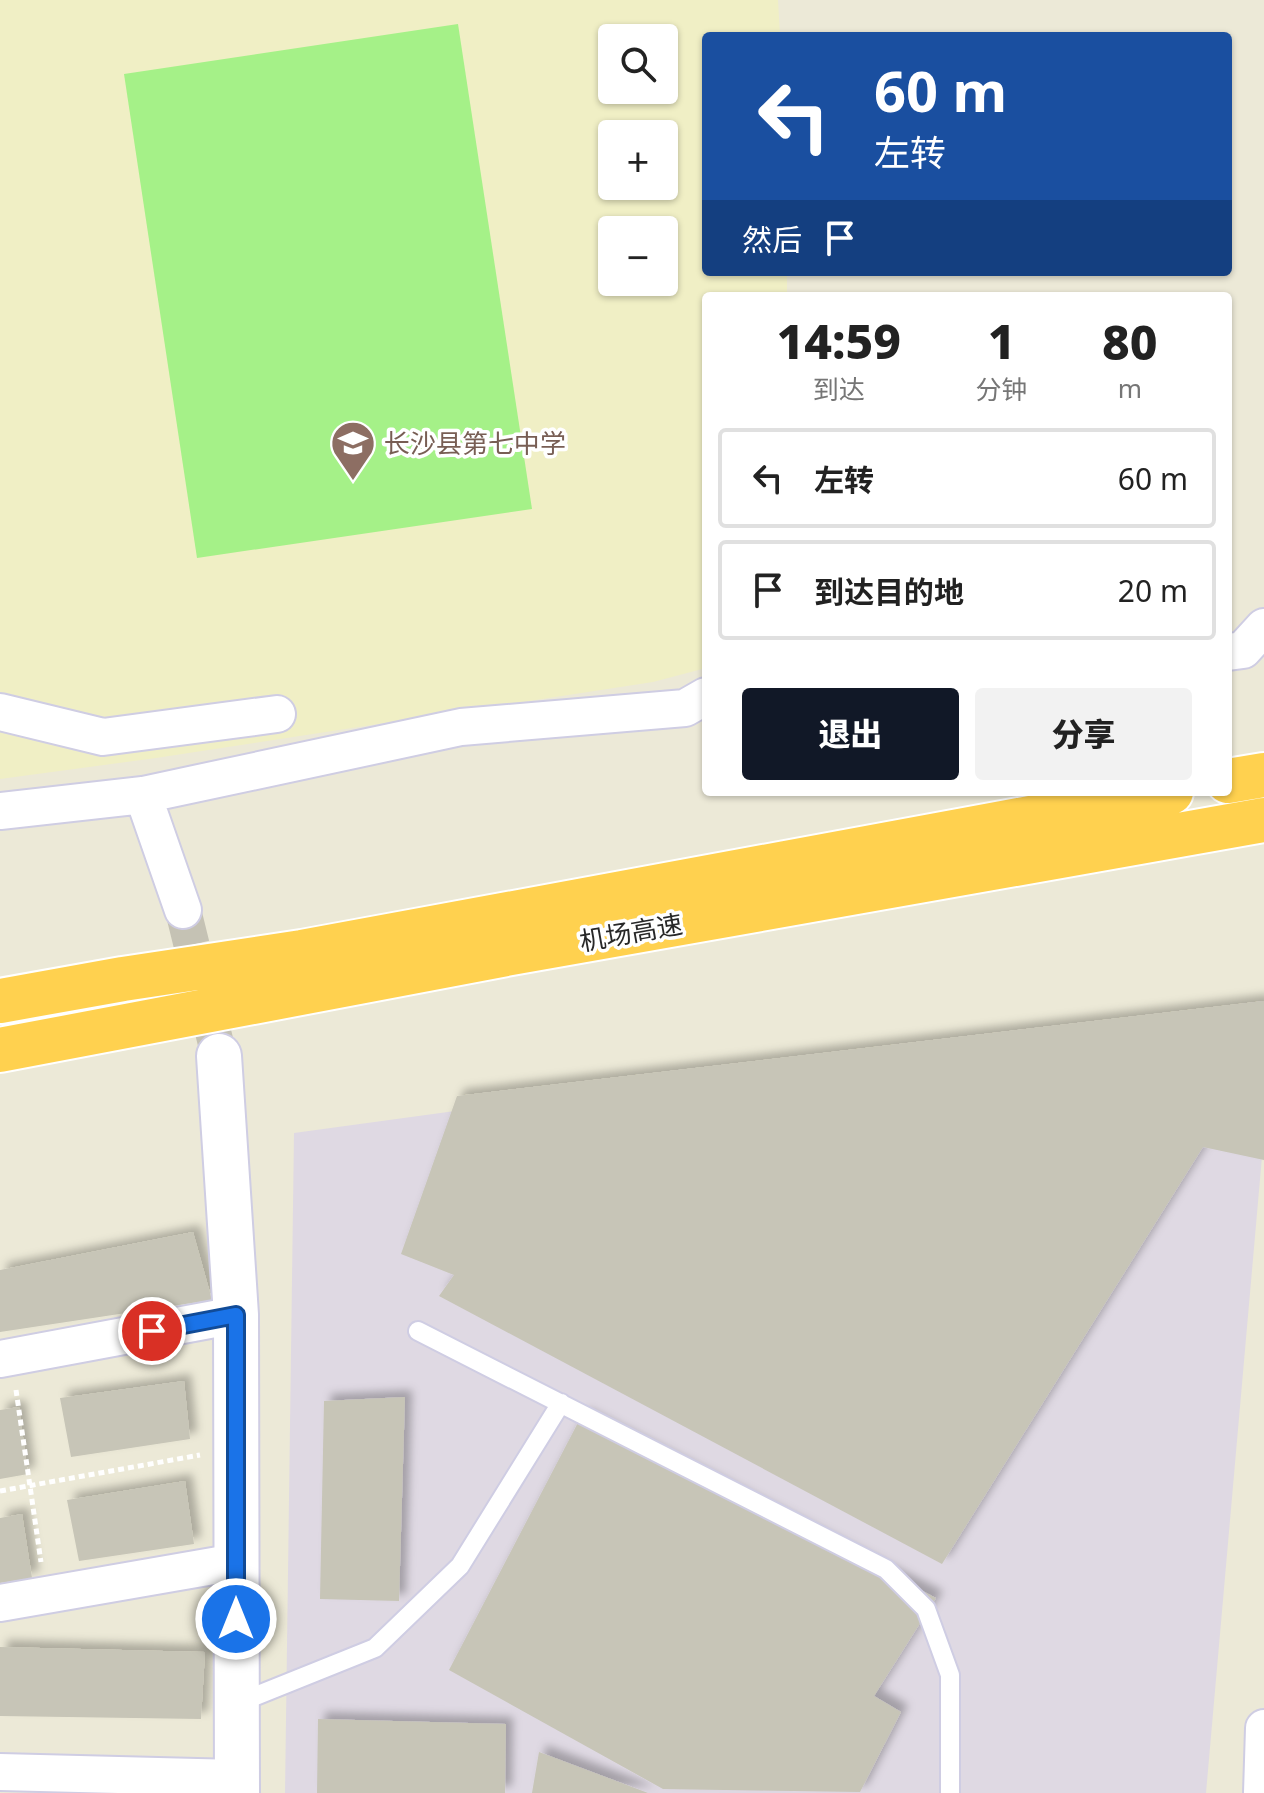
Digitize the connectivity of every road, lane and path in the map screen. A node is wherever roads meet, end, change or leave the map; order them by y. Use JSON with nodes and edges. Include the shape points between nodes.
{"nodes":[{"id":1,"x":1264,"y":627,"type":"edge"},
{"id":2,"x":1232,"y":651,"type":"edge"},
{"id":3,"x":702,"y":698,"type":"edge"},
{"id":4,"x":0,"y":712,"type":"edge"},
{"id":5,"x":277,"y":714,"type":"dead end"},
{"id":6,"x":1264,"y":775,"type":"edge"},
{"id":7,"x":1232,"y":780,"type":"edge"},
{"id":8,"x":143,"y":795,"type":"junction"},
{"id":9,"x":1149,"y":796,"type":"edge"},
{"id":10,"x":0,"y":811,"type":"edge"},
{"id":11,"x":1264,"y":820,"type":"edge"},
{"id":12,"x":183,"y":910,"type":"tunnel mouth"},
{"id":13,"x":0,"y":1001,"type":"edge"},
{"id":14,"x":0,"y":1050,"type":"edge"},
{"id":15,"x":219,"y":1056,"type":"tunnel mouth"},
{"id":16,"x":236,"y":1315,"type":"junction"},
{"id":17,"x":418,"y":1331,"type":"dead end"},
{"id":18,"x":6,"y":1358,"type":"edge"},
{"id":19,"x":561,"y":1403,"type":"junction"},
{"id":20,"x":236,"y":1448,"type":"junction"},
{"id":21,"x":29,"y":1486,"type":"junction"},
{"id":22,"x":0,"y":1491,"type":"edge"},
{"id":23,"x":236,"y":1562,"type":"junction"},
{"id":24,"x":46,"y":1595,"type":"junction"},
{"id":25,"x":0,"y":1603,"type":"edge"},
{"id":26,"x":236,"y":1704,"type":"junction"},
{"id":27,"x":1264,"y":1728,"type":"edge"},
{"id":28,"x":1264,"y":1757,"type":"edge"},
{"id":29,"x":0,"y":1772,"type":"edge"},
{"id":30,"x":237,"y":1785,"type":"edge"},
{"id":31,"x":950,"y":1793,"type":"edge"},
{"id":32,"x":1262,"y":1793,"type":"edge"}],
"edges":[{"from":1,"to":2,"type":"street","via":[[1243,650]]},
{"from":3,"to":8,"type":"street","via":[[685,708],[461,727]]},
{"from":4,"to":5,"type":"street","via":[[103,737]]},
{"from":6,"to":7,"type":"highway"},
{"from":8,"to":10,"type":"street"},
{"from":8,"to":12,"type":"street"},
{"from":9,"to":13,"type":"highway","name":"机场高速","via":[[302,952]]},
{"from":11,"to":14,"type":"highway","name":"机场高速"},
{"from":15,"to":16,"type":"street"},
{"from":16,"to":18,"type":"street"},
{"from":16,"to":20,"type":"street"},
{"from":17,"to":19,"type":"lane"},
{"from":18,"to":21,"type":"path"},
{"from":19,"to":26,"type":"lane","via":[[460,1566],[375,1648]]},
{"from":19,"to":31,"type":"lane","via":[[886,1569],[926,1609],[950,1675]]},
{"from":20,"to":21,"type":"path"},
{"from":20,"to":23,"type":"street"},
{"from":21,"to":22,"type":"path"},
{"from":21,"to":24,"type":"path"},
{"from":23,"to":24,"type":"street"},
{"from":23,"to":26,"type":"street"},
{"from":24,"to":25,"type":"street"},
{"from":26,"to":30,"type":"street"},
{"from":27,"to":28,"type":"street"},
{"from":28,"to":32,"type":"street"},
{"from":29,"to":30,"type":"street"}]}
